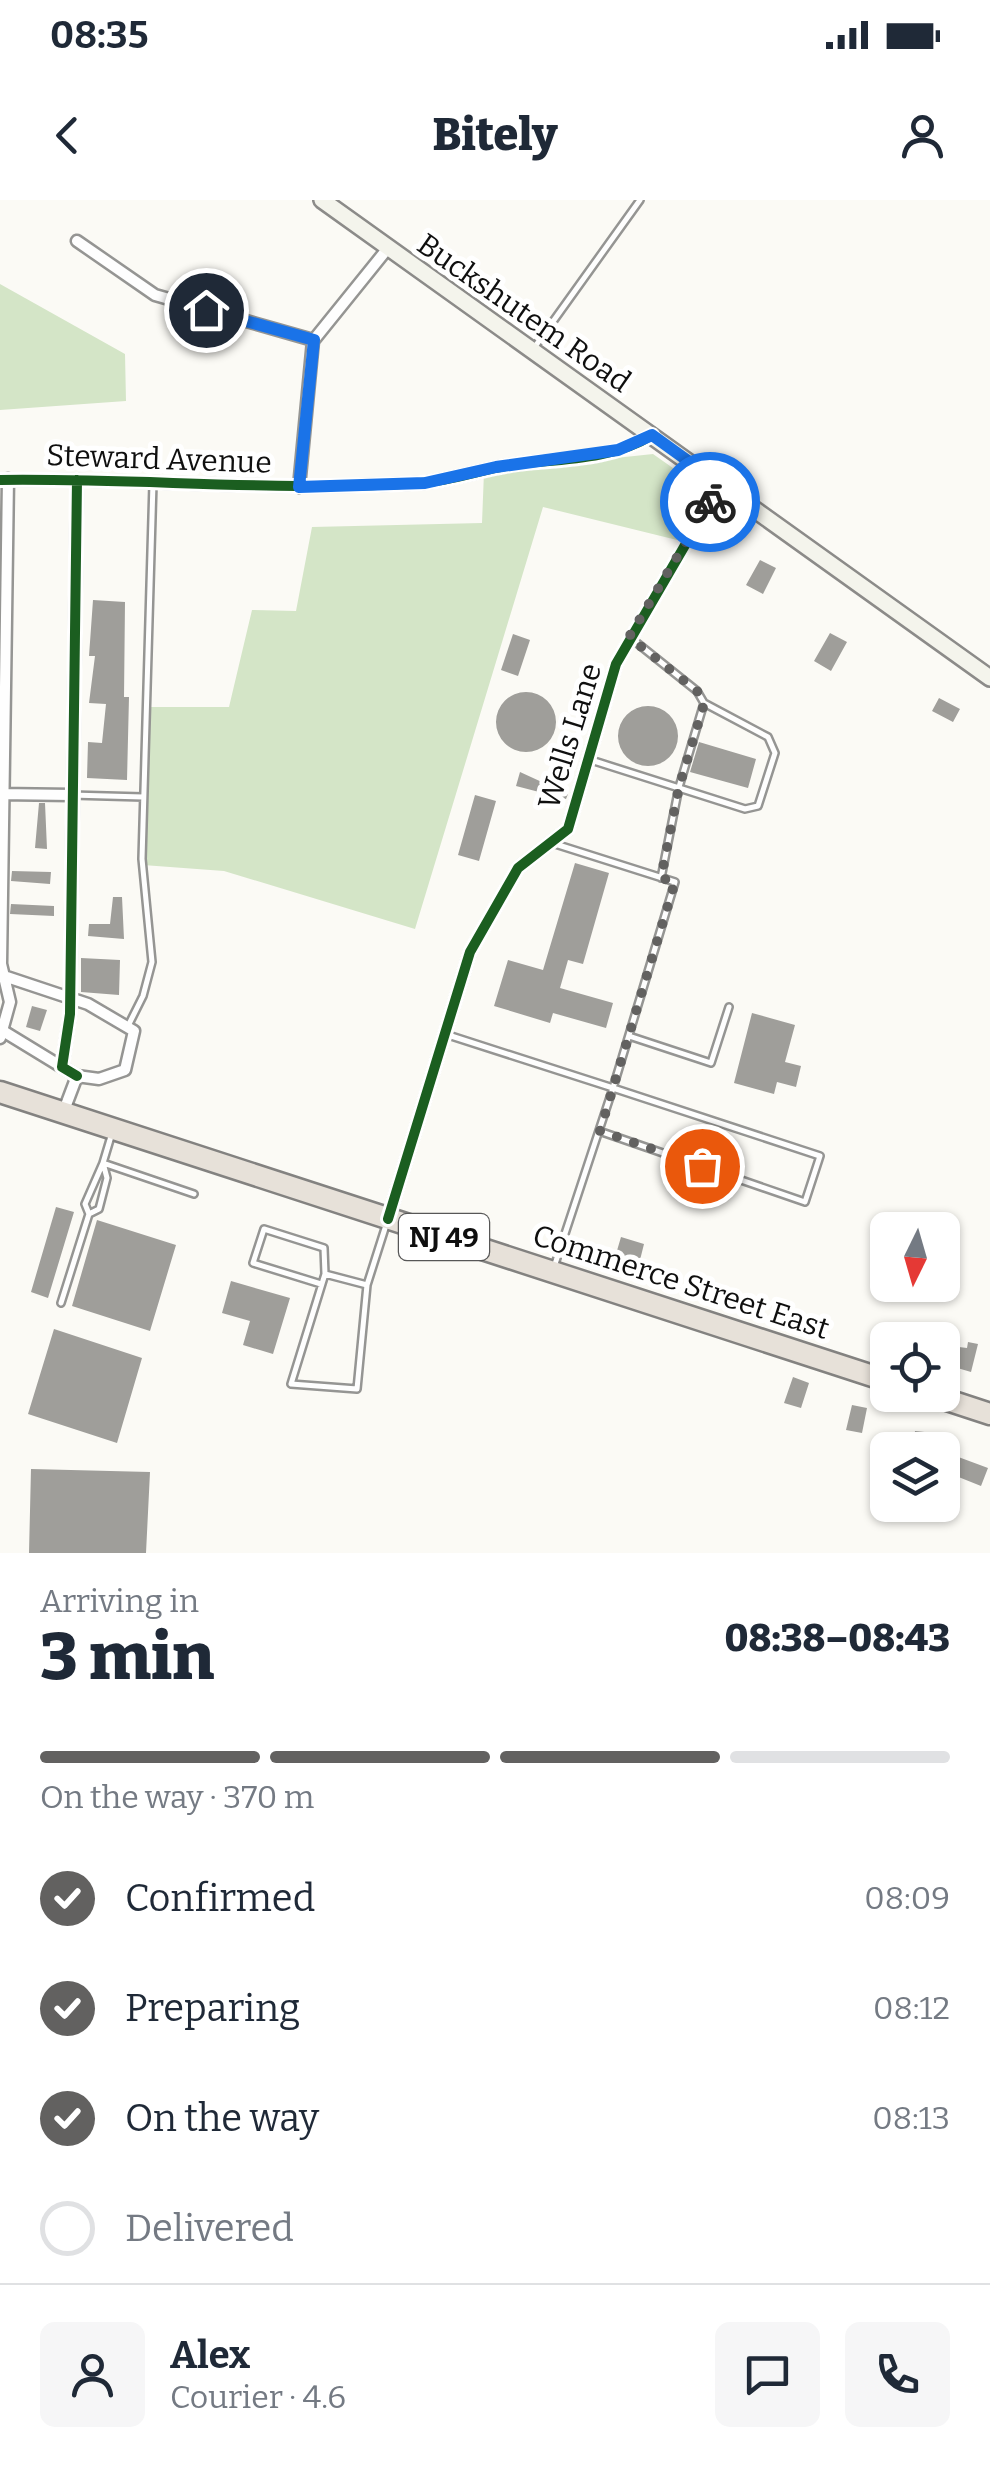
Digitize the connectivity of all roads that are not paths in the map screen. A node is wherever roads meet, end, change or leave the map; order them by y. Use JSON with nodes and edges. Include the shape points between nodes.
{"nodes":[{"id":1,"x":322,"y":200,"type":"edge"},
{"id":2,"x":640,"y":200,"type":"edge"},
{"id":3,"x":77,"y":241,"type":"dead end"},
{"id":4,"x":388,"y":248,"type":"junction"},
{"id":5,"x":314,"y":340,"type":"junction"},
{"id":6,"x":532,"y":350,"type":"junction"},
{"id":7,"x":652,"y":435,"type":"junction"},
{"id":8,"x":4,"y":480,"type":"edge"},
{"id":9,"x":77,"y":480,"type":"junction"},
{"id":10,"x":154,"y":482,"type":"junction"},
{"id":11,"x":720,"y":484,"type":"junction"},
{"id":12,"x":299,"y":487,"type":"junction"},
{"id":13,"x":629,"y":637,"type":"junction"},
{"id":14,"x":990,"y":678,"type":"edge"},
{"id":15,"x":704,"y":704,"type":"junction"},
{"id":16,"x":588,"y":759,"type":"junction"},
{"id":17,"x":679,"y":787,"type":"junction"},
{"id":18,"x":2,"y":794,"type":"edge"},
{"id":19,"x":70,"y":795,"type":"junction"},
{"id":20,"x":143,"y":797,"type":"junction"},
{"id":21,"x":551,"y":842,"type":"junction"},
{"id":22,"x":661,"y":878,"type":"junction"},
{"id":23,"x":1,"y":975,"type":"edge"},
{"id":24,"x":68,"y":998,"type":"junction"},
{"id":25,"x":729,"y":1007,"type":"dead end"},
{"id":26,"x":129,"y":1024,"type":"junction"},
{"id":27,"x":446,"y":1034,"type":"junction"},
{"id":28,"x":1,"y":1035,"type":"edge"},
{"id":29,"x":628,"y":1036,"type":"junction"},
{"id":30,"x":62,"y":1067,"type":"junction"},
{"id":31,"x":77,"y":1076,"type":"junction"},
{"id":32,"x":614,"y":1088,"type":"junction"},
{"id":33,"x":0,"y":1092,"type":"edge"},
{"id":34,"x":62,"y":1113,"type":"junction"},
{"id":35,"x":113,"y":1130,"type":"junction"},
{"id":36,"x":600,"y":1131,"type":"junction"},
{"id":37,"x":103,"y":1163,"type":"junction"},
{"id":38,"x":194,"y":1194,"type":"dead end"},
{"id":39,"x":89,"y":1214,"type":"junction"},
{"id":40,"x":388,"y":1219,"type":"junction"},
{"id":41,"x":552,"y":1272,"type":"junction"},
{"id":42,"x":324,"y":1274,"type":"junction"},
{"id":43,"x":322,"y":1284,"type":"junction"},
{"id":44,"x":367,"y":1285,"type":"junction"},
{"id":45,"x":61,"y":1303,"type":"dead end"},
{"id":46,"x":870,"y":1374,"type":"edge"},
{"id":47,"x":960,"y":1404,"type":"edge"},
{"id":48,"x":990,"y":1414,"type":"edge"}],
"edges":[{"from":1,"to":4,"type":"main road","name":"Buckshutem Road"},
{"from":2,"to":6,"type":"lane"},
{"from":3,"to":5,"type":"street","via":[[155,295]]},
{"from":4,"to":5,"type":"street"},
{"from":4,"to":6,"type":"main road","name":"Buckshutem Road"},
{"from":5,"to":12,"type":"street"},
{"from":6,"to":7,"type":"main road","name":"Buckshutem Road"},
{"from":7,"to":11,"type":"main road","name":"Buckshutem Road"},
{"from":7,"to":12,"type":"street","name":"Steward Avenue","via":[[618,450],[425,483]]},
{"from":8,"to":9,"type":"street","name":"Steward Avenue"},
{"from":8,"to":18,"type":"street"},
{"from":9,"to":10,"type":"street","name":"Steward Avenue"},
{"from":9,"to":19,"type":"street"},
{"from":10,"to":12,"type":"street","name":"Steward Avenue"},
{"from":10,"to":20,"type":"lane"},
{"from":11,"to":13,"type":"street","name":"Wells Lane"},
{"from":11,"to":14,"type":"main road","name":"Buckshutem Road"},
{"from":13,"to":15,"type":"lane","via":[[697,691]]},
{"from":13,"to":16,"type":"street","name":"Wells Lane"},
{"from":15,"to":17,"type":"lane"},
{"from":15,"to":17,"type":"lane","via":[[768,736],[774,753],[769,771],[758,806],[744,809]]},
{"from":16,"to":17,"type":"lane"},
{"from":16,"to":21,"type":"street","name":"Wells Lane","via":[[568,830]]},
{"from":17,"to":22,"type":"lane"},
{"from":18,"to":19,"type":"street"},
{"from":18,"to":23,"type":"street"},
{"from":19,"to":20,"type":"lane"},
{"from":19,"to":24,"type":"street"},
{"from":20,"to":26,"type":"lane","via":[[152,962]]},
{"from":21,"to":22,"type":"lane"},
{"from":21,"to":27,"type":"street","name":"Wells Lane","via":[[518,868],[470,952]]},
{"from":22,"to":29,"type":"lane","via":[[675,882]]},
{"from":23,"to":24,"type":"street"},
{"from":23,"to":28,"type":"street","via":[[10,1002]]},
{"from":24,"to":26,"type":"street"},
{"from":24,"to":30,"type":"street"},
{"from":25,"to":29,"type":"lane","via":[[711,1063]]},
{"from":26,"to":31,"type":"street","via":[[134,1032],[125,1070],[99,1080]]},
{"from":27,"to":32,"type":"lane"},
{"from":27,"to":40,"type":"street","name":"Wells Lane"},
{"from":28,"to":30,"type":"street"},
{"from":29,"to":32,"type":"lane"},
{"from":30,"to":31,"type":"street"},
{"from":31,"to":34,"type":"street"},
{"from":32,"to":36,"type":"lane"},
{"from":32,"to":36,"type":"lane","via":[[820,1156],[805,1202]]},
{"from":33,"to":34,"type":"highway","name":"Commerce Street East","number":"NJ 49"},
{"from":34,"to":35,"type":"highway","name":"Commerce Street East","number":"NJ 49"},
{"from":35,"to":37,"type":"lane"},
{"from":35,"to":40,"type":"highway","name":"Commerce Street East","number":"NJ 49"},
{"from":36,"to":41,"type":"lane"},
{"from":37,"to":38,"type":"lane"},
{"from":37,"to":39,"type":"lane","via":[[84,1204]]},
{"from":37,"to":39,"type":"lane","via":[[107,1178],[99,1208]]},
{"from":39,"to":45,"type":"lane"},
{"from":40,"to":41,"type":"highway","name":"Commerce Street East","number":"NJ 49"},
{"from":40,"to":44,"type":"lane"},
{"from":41,"to":46,"type":"highway","name":"Commerce Street East","number":"NJ 49"},
{"from":42,"to":43,"type":"lane"},
{"from":42,"to":43,"type":"lane","via":[[324,1248],[264,1229],[253,1263]]},
{"from":42,"to":44,"type":"lane"},
{"from":43,"to":44,"type":"lane","via":[[290,1384],[357,1389]]},
{"from":47,"to":48,"type":"highway"}]}
